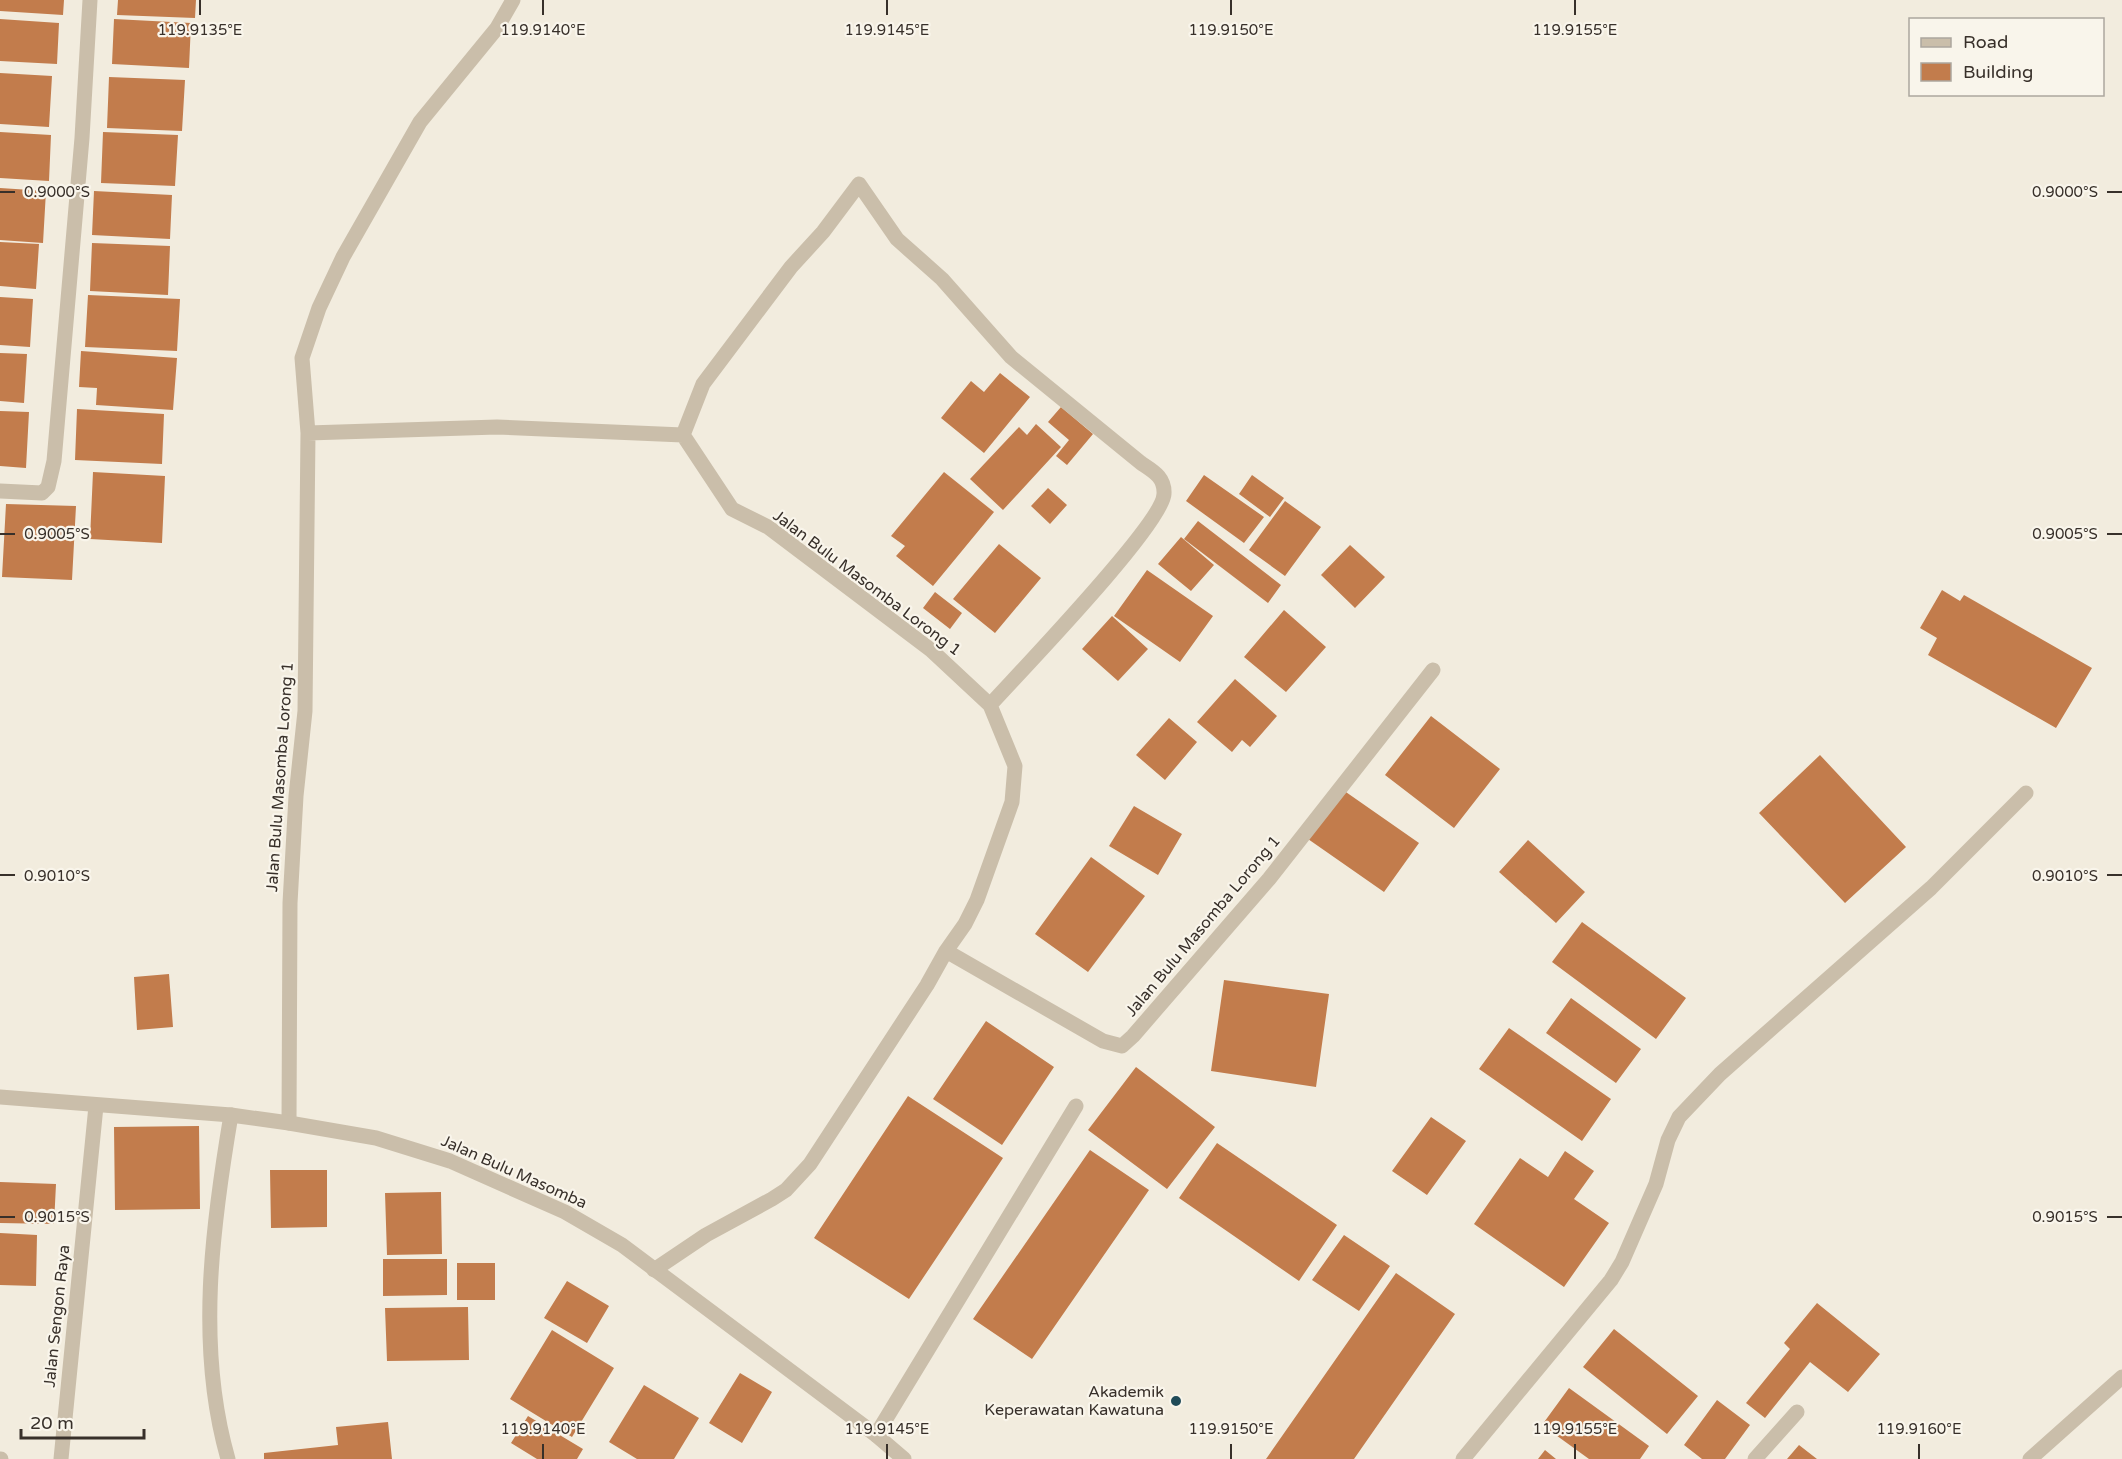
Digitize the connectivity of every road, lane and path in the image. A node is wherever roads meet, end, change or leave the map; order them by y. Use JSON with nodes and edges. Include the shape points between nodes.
{"nodes":[{"id":1,"x":90,"y":0,"type":"edge"},
{"id":2,"x":513,"y":0,"type":"edge"},
{"id":3,"x":308,"y":433,"type":"junction"},
{"id":4,"x":683,"y":435,"type":"junction"},
{"id":5,"x":0,"y":490,"type":"edge"},
{"id":6,"x":1433,"y":670,"type":"dead end"},
{"id":7,"x":990,"y":705,"type":"junction"},
{"id":8,"x":2026,"y":793,"type":"dead end"},
{"id":9,"x":946,"y":951,"type":"junction"},
{"id":10,"x":0,"y":1097,"type":"edge"},
{"id":11,"x":96,"y":1106,"type":"junction"},
{"id":12,"x":1076,"y":1106,"type":"dead end"},
{"id":13,"x":231,"y":1115,"type":"junction"},
{"id":14,"x":289,"y":1123,"type":"junction"},
{"id":15,"x":654,"y":1270,"type":"junction"},
{"id":16,"x":2122,"y":1377,"type":"edge"},
{"id":17,"x":1797,"y":1412,"type":"dead end"},
{"id":18,"x":876,"y":1435,"type":"junction"},
{"id":19,"x":60,"y":1459,"type":"edge"},
{"id":20,"x":228,"y":1459,"type":"edge"},
{"id":21,"x":904,"y":1459,"type":"edge"},
{"id":22,"x":1463,"y":1459,"type":"edge"},
{"id":23,"x":1755,"y":1459,"type":"edge"},
{"id":24,"x":2030,"y":1459,"type":"edge"}],
"edges":[{"from":1,"to":5,"type":"street","via":[[54,461],[48,487],[42,494]]},
{"from":2,"to":3,"type":"street","name":"Jalan Bulu Masomba Lorong 1","via":[[497,27],[420,122],[343,257],[302,357]]},
{"from":3,"to":4,"type":"street","via":[[497,426]]},
{"from":3,"to":14,"type":"street","name":"Jalan Bulu Masomba Lorong 1","via":[[306,711],[290,903]]},
{"from":4,"to":7,"type":"street","name":"Jalan Bulu Masomba Lorong 1","via":[[732,508],[768,527],[931,650]]},
{"from":4,"to":7,"type":"street","via":[[703,384],[859,184],[897,239],[942,279],[1011,357],[1158,474],[1164,490],[1163,502],[1132,547]]},
{"from":6,"to":9,"type":"street","name":"Jalan Bulu Masomba Lorong 1","via":[[1269,879],[1122,1046],[1103,1041]]},
{"from":7,"to":9,"type":"street","name":"Jalan Bulu Masomba Lorong 1","via":[[1015,766],[1012,802],[977,900]]},
{"from":8,"to":22,"type":"street","via":[[1931,888],[1720,1074],[1679,1117],[1656,1184],[1611,1280]]},
{"from":9,"to":15,"type":"street","name":"Jalan Bulu Masomba Lorong 1","via":[[810,1164],[786,1190]]},
{"from":10,"to":11,"type":"street","name":"Jalan Bulu Masomba"},
{"from":11,"to":13,"type":"street","name":"Jalan Bulu Masomba"},
{"from":11,"to":19,"type":"street","name":"Jalan Sengon Raya"},
{"from":12,"to":18,"type":"street"},
{"from":13,"to":14,"type":"street","name":"Jalan Bulu Masomba"},
{"from":13,"to":20,"type":"street","via":[[211,1268],[211,1367]]},
{"from":14,"to":15,"type":"street","name":"Jalan Bulu Masomba","via":[[376,1138],[450,1161],[566,1212],[622,1245]]},
{"from":15,"to":18,"type":"street","name":"Jalan Bulu Masomba"},
{"from":16,"to":24,"type":"street"},
{"from":17,"to":23,"type":"street"},
{"from":18,"to":21,"type":"street","name":"Jalan Bulu Masomba"}]}
